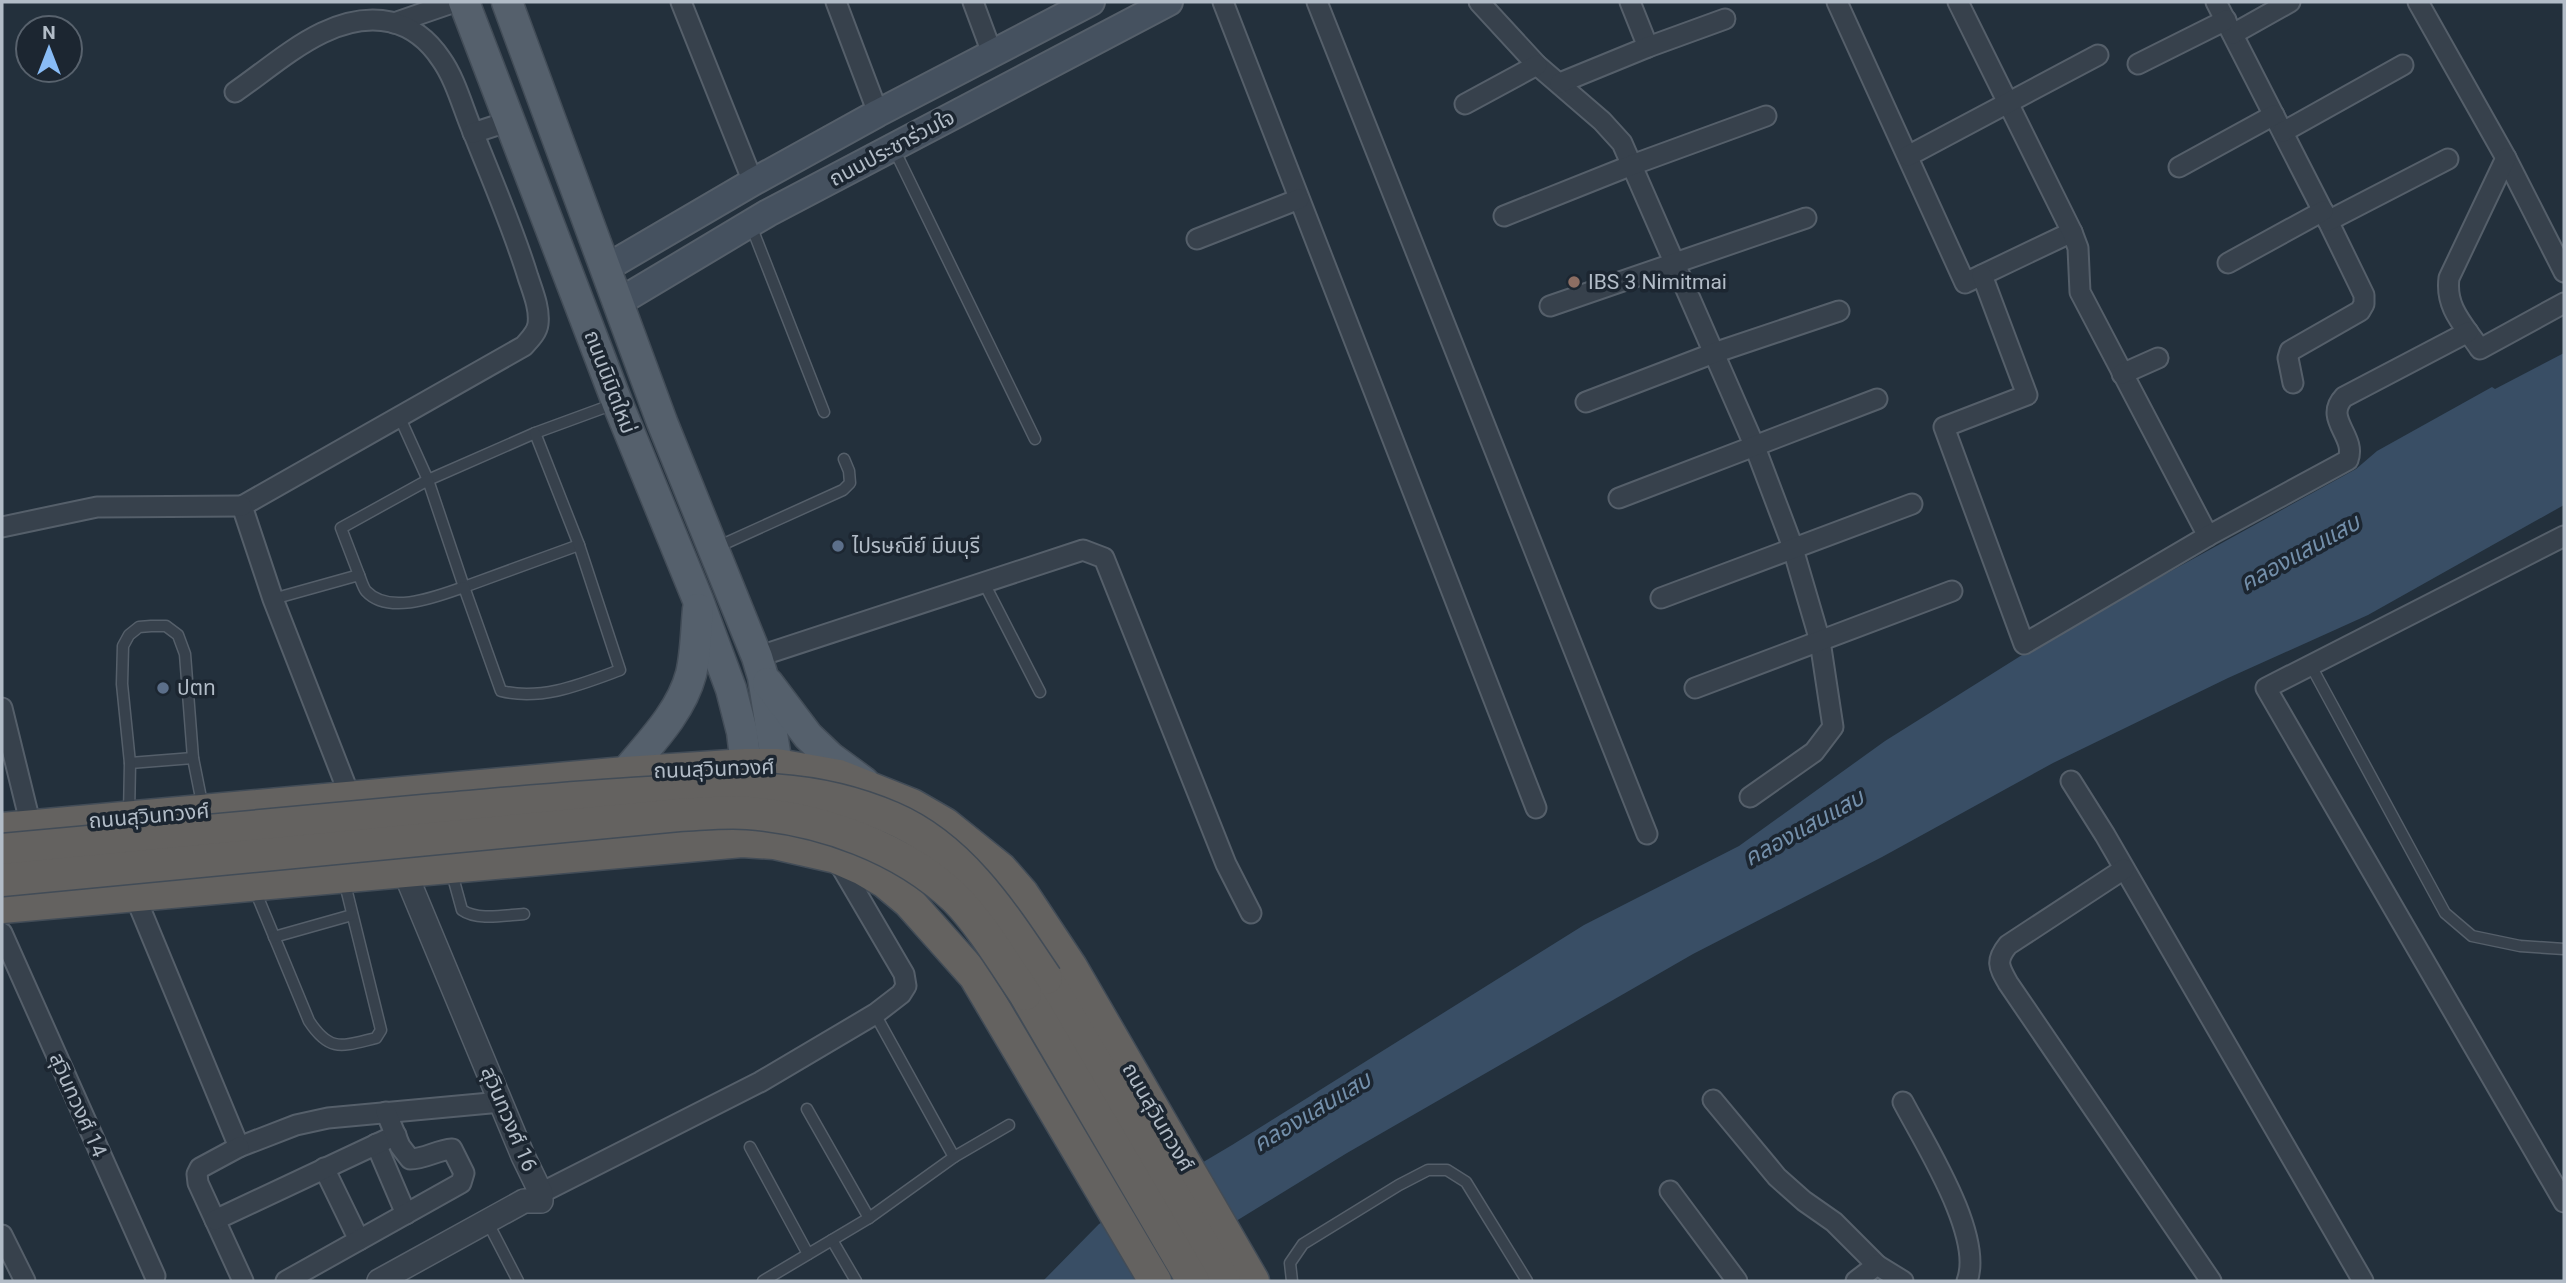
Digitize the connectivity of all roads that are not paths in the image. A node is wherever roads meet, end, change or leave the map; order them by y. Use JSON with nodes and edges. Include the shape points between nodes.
{"nodes":[{"id":1,"x":454,"y":2,"type":"edge"},
{"id":2,"x":464,"y":2,"type":"edge"},
{"id":3,"x":507,"y":2,"type":"edge"},
{"id":4,"x":681,"y":2,"type":"edge"},
{"id":5,"x":835,"y":2,"type":"edge"},
{"id":6,"x":972,"y":2,"type":"edge"},
{"id":7,"x":1091,"y":2,"type":"edge"},
{"id":8,"x":1169,"y":2,"type":"edge"},
{"id":9,"x":1223,"y":2,"type":"edge"},
{"id":10,"x":1317,"y":2,"type":"edge"},
{"id":11,"x":1630,"y":2,"type":"edge"},
{"id":12,"x":1837,"y":2,"type":"edge"},
{"id":13,"x":1958,"y":2,"type":"edge"},
{"id":14,"x":2216,"y":2,"type":"edge"},
{"id":15,"x":2290,"y":2,"type":"edge"},
{"id":16,"x":2418,"y":2,"type":"edge"},
{"id":17,"x":1483,"y":3,"type":"edge"},
{"id":18,"x":1725,"y":19,"type":"dead end"},
{"id":19,"x":394,"y":23,"type":"junction"},
{"id":20,"x":2229,"y":27,"type":"junction"},
{"id":21,"x":1648,"y":47,"type":"junction"},
{"id":22,"x":992,"y":53,"type":"junction"},
{"id":23,"x":2098,"y":55,"type":"dead end"},
{"id":24,"x":2138,"y":64,"type":"dead end"},
{"id":25,"x":1537,"y":65,"type":"junction"},
{"id":26,"x":2403,"y":65,"type":"dead end"},
{"id":27,"x":1560,"y":83,"type":"junction"},
{"id":28,"x":235,"y":92,"type":"dead end"},
{"id":29,"x":2008,"y":101,"type":"junction"},
{"id":30,"x":1465,"y":104,"type":"dead end"},
{"id":31,"x":878,"y":113,"type":"junction"},
{"id":32,"x":1766,"y":116,"type":"dead end"},
{"id":33,"x":510,"y":121,"type":"junction"},
{"id":34,"x":2278,"y":123,"type":"junction"},
{"id":35,"x":473,"y":133,"type":"junction"},
{"id":36,"x":893,"y":147,"type":"junction"},
{"id":37,"x":1908,"y":156,"type":"junction"},
{"id":38,"x":2506,"y":158,"type":"junction"},
{"id":39,"x":2448,"y":159,"type":"dead end"},
{"id":40,"x":1632,"y":165,"type":"junction"},
{"id":41,"x":2179,"y":167,"type":"dead end"},
{"id":42,"x":753,"y":182,"type":"junction"},
{"id":43,"x":1300,"y":200,"type":"junction"},
{"id":44,"x":1504,"y":216,"type":"dead end"},
{"id":45,"x":2326,"y":216,"type":"junction"},
{"id":46,"x":759,"y":218,"type":"junction"},
{"id":47,"x":1805,"y":218,"type":"dead end"},
{"id":48,"x":2072,"y":232,"type":"junction"},
{"id":49,"x":1197,"y":239,"type":"dead end"},
{"id":50,"x":2228,"y":263,"type":"dead end"},
{"id":51,"x":1675,"y":264,"type":"junction"},
{"id":52,"x":606,"y":268,"type":"junction"},
{"id":53,"x":2564,"y":272,"type":"edge"},
{"id":54,"x":1982,"y":275,"type":"junction"},
{"id":55,"x":619,"y":302,"type":"junction"},
{"id":56,"x":2564,"y":303,"type":"edge"},
{"id":57,"x":1550,"y":306,"type":"dead end"},
{"id":58,"x":1839,"y":311,"type":"dead end"},
{"id":59,"x":2469,"y":332,"type":"junction"},
{"id":60,"x":1714,"y":353,"type":"junction"},
{"id":61,"x":2158,"y":358,"type":"dead end"},
{"id":62,"x":2122,"y":374,"type":"junction"},
{"id":63,"x":2293,"y":383,"type":"dead end"},
{"id":64,"x":1877,"y":399,"type":"dead end"},
{"id":65,"x":617,"y":402,"type":"junction"},
{"id":66,"x":1586,"y":402,"type":"dead end"},
{"id":67,"x":824,"y":412,"type":"dead end"},
{"id":68,"x":400,"y":418,"type":"junction"},
{"id":69,"x":535,"y":433,"type":"junction"},
{"id":70,"x":1035,"y":439,"type":"dead end"},
{"id":71,"x":1755,"y":447,"type":"junction"},
{"id":72,"x":844,"y":459,"type":"dead end"},
{"id":73,"x":428,"y":480,"type":"junction"},
{"id":74,"x":1619,"y":498,"type":"dead end"},
{"id":75,"x":246,"y":504,"type":"junction"},
{"id":76,"x":1912,"y":504,"type":"dead end"},
{"id":77,"x":2,"y":527,"type":"edge"},
{"id":78,"x":2208,"y":536,"type":"junction"},
{"id":79,"x":2564,"y":536,"type":"edge"},
{"id":80,"x":579,"y":545,"type":"junction"},
{"id":81,"x":712,"y":549,"type":"junction"},
{"id":82,"x":1793,"y":550,"type":"junction"},
{"id":83,"x":359,"y":575,"type":"junction"},
{"id":84,"x":984,"y":583,"type":"junction"},
{"id":85,"x":464,"y":587,"type":"junction"},
{"id":86,"x":1952,"y":591,"type":"dead end"},
{"id":87,"x":280,"y":596,"type":"junction"},
{"id":88,"x":1661,"y":598,"type":"dead end"},
{"id":89,"x":698,"y":600,"type":"junction"},
{"id":90,"x":1820,"y":641,"type":"junction"},
{"id":91,"x":2310,"y":664,"type":"junction"},
{"id":92,"x":760,"y":667,"type":"junction"},
{"id":93,"x":1695,"y":688,"type":"dead end"},
{"id":94,"x":1040,"y":692,"type":"dead end"},
{"id":95,"x":2,"y":708,"type":"edge"},
{"id":96,"x":193,"y":758,"type":"junction"},
{"id":97,"x":131,"y":763,"type":"junction"},
{"id":98,"x":746,"y":765,"type":"junction"},
{"id":99,"x":776,"y":765,"type":"junction"},
{"id":100,"x":625,"y":772,"type":"junction"},
{"id":101,"x":2071,"y":781,"type":"dead end"},
{"id":102,"x":875,"y":790,"type":"junction"},
{"id":103,"x":1750,"y":797,"type":"dead end"},
{"id":104,"x":351,"y":799,"type":"junction"},
{"id":105,"x":1536,"y":808,"type":"dead end"},
{"id":106,"x":204,"y":811,"type":"junction"},
{"id":107,"x":141,"y":817,"type":"junction"},
{"id":108,"x":17,"y":827,"type":"edge"},
{"id":109,"x":1647,"y":834,"type":"dead end"},
{"id":110,"x":743,"y":841,"type":"junction"},
{"id":111,"x":774,"y":843,"type":"junction"},
{"id":112,"x":2,"y":850,"type":"edge"},
{"id":113,"x":836,"y":857,"type":"junction"},
{"id":114,"x":450,"y":866,"type":"junction"},
{"id":115,"x":2124,"y":869,"type":"junction"},
{"id":116,"x":404,"y":870,"type":"junction"},
{"id":117,"x":343,"y":878,"type":"junction"},
{"id":118,"x":2,"y":880,"type":"edge"},
{"id":119,"x":252,"y":884,"type":"junction"},
{"id":120,"x":166,"y":893,"type":"junction"},
{"id":121,"x":135,"y":896,"type":"junction"},
{"id":122,"x":2,"y":907,"type":"edge"},
{"id":123,"x":1251,"y":913,"type":"dead end"},
{"id":124,"x":524,"y":914,"type":"dead end"},
{"id":125,"x":352,"y":915,"type":"junction"},
{"id":126,"x":2,"y":933,"type":"edge"},
{"id":127,"x":274,"y":937,"type":"junction"},
{"id":128,"x":2564,"y":949,"type":"edge"},
{"id":129,"x":875,"y":1013,"type":"junction"},
{"id":130,"x":1713,"y":1100,"type":"dead end"},
{"id":131,"x":501,"y":1102,"type":"junction"},
{"id":132,"x":1903,"y":1102,"type":"dead end"},
{"id":133,"x":807,"y":1110,"type":"dead end"},
{"id":134,"x":386,"y":1112,"type":"junction"},
{"id":135,"x":1009,"y":1125,"type":"dead end"},
{"id":136,"x":396,"y":1135,"type":"junction"},
{"id":137,"x":376,"y":1144,"type":"junction"},
{"id":138,"x":239,"y":1147,"type":"junction"},
{"id":139,"x":750,"y":1147,"type":"dead end"},
{"id":140,"x":954,"y":1157,"type":"junction"},
{"id":141,"x":324,"y":1168,"type":"junction"},
{"id":142,"x":1670,"y":1191,"type":"dead end"},
{"id":143,"x":541,"y":1193,"type":"junction"},
{"id":144,"x":2564,"y":1202,"type":"edge"},
{"id":145,"x":406,"y":1214,"type":"junction"},
{"id":146,"x":869,"y":1217,"type":"junction"},
{"id":147,"x":215,"y":1220,"type":"junction"},
{"id":148,"x":487,"y":1221,"type":"junction"},
{"id":149,"x":2,"y":1235,"type":"edge"},
{"id":150,"x":359,"y":1240,"type":"junction"},
{"id":151,"x":832,"y":1240,"type":"junction"},
{"id":152,"x":808,"y":1254,"type":"junction"},
{"id":153,"x":1877,"y":1265,"type":"junction"},
{"id":154,"x":155,"y":1276,"type":"dead end"},
{"id":155,"x":25,"y":1281,"type":"edge"},
{"id":156,"x":243,"y":1281,"type":"edge"},
{"id":157,"x":286,"y":1281,"type":"edge"},
{"id":158,"x":379,"y":1281,"type":"edge"},
{"id":159,"x":518,"y":1281,"type":"edge"},
{"id":160,"x":763,"y":1281,"type":"edge"},
{"id":161,"x":856,"y":1281,"type":"edge"},
{"id":162,"x":1155,"y":1281,"type":"edge"},
{"id":163,"x":1193,"y":1281,"type":"edge"},
{"id":164,"x":1224,"y":1281,"type":"edge"},
{"id":165,"x":1253,"y":1281,"type":"edge"},
{"id":166,"x":1293,"y":1281,"type":"edge"},
{"id":167,"x":1527,"y":1281,"type":"edge"},
{"id":168,"x":1737,"y":1281,"type":"edge"},
{"id":169,"x":1856,"y":1281,"type":"edge"},
{"id":170,"x":1903,"y":1281,"type":"edge"},
{"id":171,"x":1967,"y":1281,"type":"edge"},
{"id":172,"x":2211,"y":1281,"type":"edge"},
{"id":173,"x":2363,"y":1281,"type":"edge"}],
"edges":[{"from":1,"to":19,"type":"street"},
{"from":2,"to":33,"type":"main road","name":"ถนนนิมิตใหม่"},
{"from":3,"to":52,"type":"main road","name":"ถนนนิมิตใหม่"},
{"from":4,"to":42,"type":"street"},
{"from":5,"to":31,"type":"street"},
{"from":6,"to":22,"type":"street"},
{"from":7,"to":22,"type":"main road","name":"ถนนประชาร่วมใจ"},
{"from":8,"to":36,"type":"main road","name":"ถนนประชาร่วมใจ"},
{"from":9,"to":43,"type":"street"},
{"from":10,"to":109,"type":"street"},
{"from":11,"to":21,"type":"street"},
{"from":12,"to":37,"type":"street"},
{"from":13,"to":29,"type":"street"},
{"from":14,"to":20,"type":"street"},
{"from":15,"to":20,"type":"street"},
{"from":16,"to":38,"type":"street"},
{"from":17,"to":25,"type":"street"},
{"from":18,"to":21,"type":"street"},
{"from":19,"to":28,"type":"street","via":[[344,24],[318,34]]},
{"from":19,"to":35,"type":"street","via":[[424,37],[443,60]]},
{"from":20,"to":24,"type":"street"},
{"from":20,"to":34,"type":"street"},
{"from":21,"to":27,"type":"street"},
{"from":22,"to":31,"type":"main road","name":"ถนนประชาร่วมใจ"},
{"from":23,"to":29,"type":"street"},
{"from":25,"to":27,"type":"street"},
{"from":25,"to":30,"type":"street"},
{"from":26,"to":34,"type":"street"},
{"from":27,"to":40,"type":"street","via":[[1622,143]]},
{"from":29,"to":37,"type":"street"},
{"from":29,"to":48,"type":"street"},
{"from":31,"to":42,"type":"main road","name":"ถนนประชาร่วมใจ"},
{"from":32,"to":40,"type":"street"},
{"from":33,"to":35,"type":"street"},
{"from":33,"to":65,"type":"main road","name":"ถนนนิมิตใหม่"},
{"from":34,"to":41,"type":"street"},
{"from":34,"to":45,"type":"street"},
{"from":35,"to":68,"type":"street","via":[[516,240],[536,301],[538,325],[524,346]]},
{"from":36,"to":46,"type":"main road","name":"ถนนประชาร่วมใจ"},
{"from":36,"to":70,"type":"lane"},
{"from":37,"to":54,"type":"street","via":[[1965,283]]},
{"from":38,"to":53,"type":"street"},
{"from":38,"to":59,"type":"street","via":[[2449,278],[2452,308]]},
{"from":39,"to":45,"type":"street"},
{"from":40,"to":44,"type":"street"},
{"from":40,"to":51,"type":"street"},
{"from":42,"to":46,"type":"main road"},
{"from":42,"to":52,"type":"main road","name":"ถนนประชาร่วมใจ"},
{"from":43,"to":49,"type":"street"},
{"from":43,"to":105,"type":"street"},
{"from":45,"to":50,"type":"street"},
{"from":45,"to":63,"type":"street","via":[[2364,295],[2364,304],[2360,311],[2290,351]]},
{"from":46,"to":55,"type":"main road","name":"ถนนประชาร่วมใจ"},
{"from":46,"to":67,"type":"lane"},
{"from":47,"to":51,"type":"street"},
{"from":48,"to":54,"type":"street"},
{"from":48,"to":62,"type":"street","via":[[2078,248],[2080,292]]},
{"from":51,"to":57,"type":"street"},
{"from":51,"to":60,"type":"street"},
{"from":52,"to":55,"type":"main road","name":"ถนนนิมิตใหม่"},
{"from":54,"to":78,"type":"street","via":[[2026,395],[1944,427],[2024,644]]},
{"from":55,"to":81,"type":"main road","name":"ถนนนิมิตใหม่"},
{"from":56,"to":59,"type":"street","via":[[2480,349]]},
{"from":58,"to":60,"type":"street"},
{"from":59,"to":78,"type":"street","via":[[2344,397],[2336,413],[2350,449],[2348,460]]},
{"from":60,"to":66,"type":"street"},
{"from":60,"to":71,"type":"street"},
{"from":61,"to":62,"type":"street"},
{"from":62,"to":78,"type":"street"},
{"from":64,"to":71,"type":"street"},
{"from":65,"to":69,"type":"lane"},
{"from":65,"to":89,"type":"main road","name":"ถนนนิมิตใหม่"},
{"from":68,"to":73,"type":"lane"},
{"from":68,"to":75,"type":"street"},
{"from":69,"to":73,"type":"lane"},
{"from":69,"to":80,"type":"lane"},
{"from":71,"to":74,"type":"street"},
{"from":71,"to":82,"type":"street"},
{"from":72,"to":81,"type":"lane","via":[[850,482],[843,491]]},
{"from":73,"to":83,"type":"lane","via":[[341,528]]},
{"from":73,"to":85,"type":"lane"},
{"from":75,"to":77,"type":"street","via":[[97,507]]},
{"from":75,"to":87,"type":"street"},
{"from":76,"to":82,"type":"street"},
{"from":79,"to":91,"type":"street"},
{"from":80,"to":85,"type":"lane"},
{"from":80,"to":85,"type":"lane","via":[[620,670],[608,675],[538,695],[501,691]]},
{"from":81,"to":92,"type":"main road","name":"ถนนนิมิตใหม่"},
{"from":82,"to":88,"type":"street"},
{"from":82,"to":90,"type":"street"},
{"from":83,"to":85,"type":"lane","via":[[365,590],[402,604]]},
{"from":83,"to":87,"type":"lane"},
{"from":84,"to":92,"type":"street"},
{"from":84,"to":94,"type":"lane"},
{"from":84,"to":123,"type":"street","via":[[1083,550],[1104,558],[1226,864]]},
{"from":86,"to":90,"type":"street"},
{"from":87,"to":104,"type":"street"},
{"from":89,"to":98,"type":"main road","name":"ถนนนิมิตใหม่","via":[[731,689]]},
{"from":89,"to":100,"type":"main road","via":[[691,673],[684,693]]},
{"from":90,"to":93,"type":"street"},
{"from":90,"to":103,"type":"street","via":[[1833,727],[1814,752]]},
{"from":91,"to":128,"type":"lane","via":[[2445,913],[2472,936]]},
{"from":91,"to":144,"type":"street","via":[[2266,688]]},
{"from":92,"to":99,"type":"main road","name":"ถนนนิมิตใหม่"},
{"from":92,"to":102,"type":"main road","via":[[808,736]]},
{"from":95,"to":108,"type":"street"},
{"from":96,"to":97,"type":"lane"},
{"from":96,"to":97,"type":"lane","via":[[185,654],[178,635],[166,626],[151,626],[139,627],[123,646],[122,684]]},
{"from":96,"to":106,"type":"lane"},
{"from":97,"to":107,"type":"lane"},
{"from":98,"to":99,"type":"highway","name":"ถนนสุวินทวงศ์"},
{"from":98,"to":100,"type":"highway","name":"ถนนสุวินทวงศ์"},
{"from":98,"to":110,"type":"highway"},
{"from":99,"to":102,"type":"highway","name":"ถนนสุวินทวงศ์","via":[[839,776]]},
{"from":99,"to":111,"type":"highway"},
{"from":100,"to":104,"type":"highway","name":"ถนนสุวินทวงศ์"},
{"from":101,"to":115,"type":"street"},
{"from":102,"to":165,"type":"highway","name":"ถนนสุวินทวงศ์","via":[[945,824],[1001,869],[1043,921]]},
{"from":104,"to":106,"type":"highway","name":"ถนนสุวินทวงศ์"},
{"from":106,"to":107,"type":"highway","name":"ถนนสุวินทวงศ์"},
{"from":107,"to":108,"type":"highway","name":"ถนนสุวินทวงศ์"},
{"from":107,"to":120,"type":"highway","via":[[176,831],[184,844],[183,873]]},
{"from":110,"to":111,"type":"highway"},
{"from":110,"to":114,"type":"highway"},
{"from":111,"to":113,"type":"highway"},
{"from":112,"to":164,"type":"highway","name":"ถนนสุวินทวงศ์","bridge":true,"via":[[717,789],[786,789],[844,801],[894,819],[935,844],[976,881],[1005,916]]},
{"from":113,"to":129,"type":"street","via":[[904,974],[906,986],[901,994]]},
{"from":113,"to":162,"type":"highway","via":[[873,875],[909,902],[975,975]]},
{"from":114,"to":116,"type":"highway"},
{"from":114,"to":124,"type":"lane","via":[[466,913]]},
{"from":115,"to":172,"type":"street","via":[[2008,945],[2000,955],[2000,968]]},
{"from":115,"to":173,"type":"street"},
{"from":116,"to":117,"type":"highway"},
{"from":116,"to":131,"type":"street","name":"สุวินทวงศ์ 16"},
{"from":117,"to":119,"type":"highway"},
{"from":117,"to":125,"type":"lane"},
{"from":118,"to":163,"type":"highway","bridge":true,"via":[[679,815],[746,813],[792,818],[839,831],[913,866],[957,900],[1025,994]]},
{"from":119,"to":120,"type":"highway"},
{"from":119,"to":127,"type":"lane"},
{"from":120,"to":121,"type":"highway"},
{"from":121,"to":122,"type":"highway"},
{"from":121,"to":138,"type":"street"},
{"from":125,"to":127,"type":"lane"},
{"from":125,"to":127,"type":"lane","via":[[380,1021],[376,1038],[341,1047],[318,1035]]},
{"from":126,"to":154,"type":"street","name":"สุวินทวงศ์ 14"},
{"from":129,"to":140,"type":"lane"},
{"from":129,"to":143,"type":"street","via":[[760,1082]]},
{"from":130,"to":153,"type":"street","via":[[1777,1177]]},
{"from":131,"to":134,"type":"street"},
{"from":131,"to":143,"type":"street","name":"สุวินทวงศ์ 16"},
{"from":132,"to":171,"type":"street","via":[[1961,1216],[1970,1247]]},
{"from":133,"to":146,"type":"lane"},
{"from":134,"to":136,"type":"street"},
{"from":134,"to":138,"type":"street","via":[[310,1121]]},
{"from":135,"to":140,"type":"lane"},
{"from":136,"to":137,"type":"street"},
{"from":136,"to":145,"type":"street","via":[[410,1158],[452,1149],[464,1173],[461,1183]]},
{"from":137,"to":141,"type":"street"},
{"from":137,"to":145,"type":"street"},
{"from":138,"to":147,"type":"street","via":[[197,1174]]},
{"from":139,"to":152,"type":"lane"},
{"from":140,"to":146,"type":"lane"},
{"from":141,"to":147,"type":"street"},
{"from":141,"to":150,"type":"street"},
{"from":142,"to":168,"type":"street"},
{"from":143,"to":148,"type":"street","name":"สุวินทวงศ์ 16","via":[[541,1201],[524,1201]]},
{"from":145,"to":150,"type":"street"},
{"from":146,"to":151,"type":"lane"},
{"from":147,"to":156,"type":"street"},
{"from":148,"to":158,"type":"street","name":"สุวินทวงศ์ 16"},
{"from":148,"to":159,"type":"lane"},
{"from":149,"to":155,"type":"street"},
{"from":150,"to":157,"type":"street"},
{"from":151,"to":152,"type":"lane"},
{"from":151,"to":161,"type":"lane"},
{"from":152,"to":160,"type":"lane"},
{"from":153,"to":169,"type":"street"},
{"from":153,"to":170,"type":"street"},
{"from":166,"to":167,"type":"lane","via":[[1290,1264],[1303,1244],[1428,1170],[1447,1170],[1466,1182]]}]}
